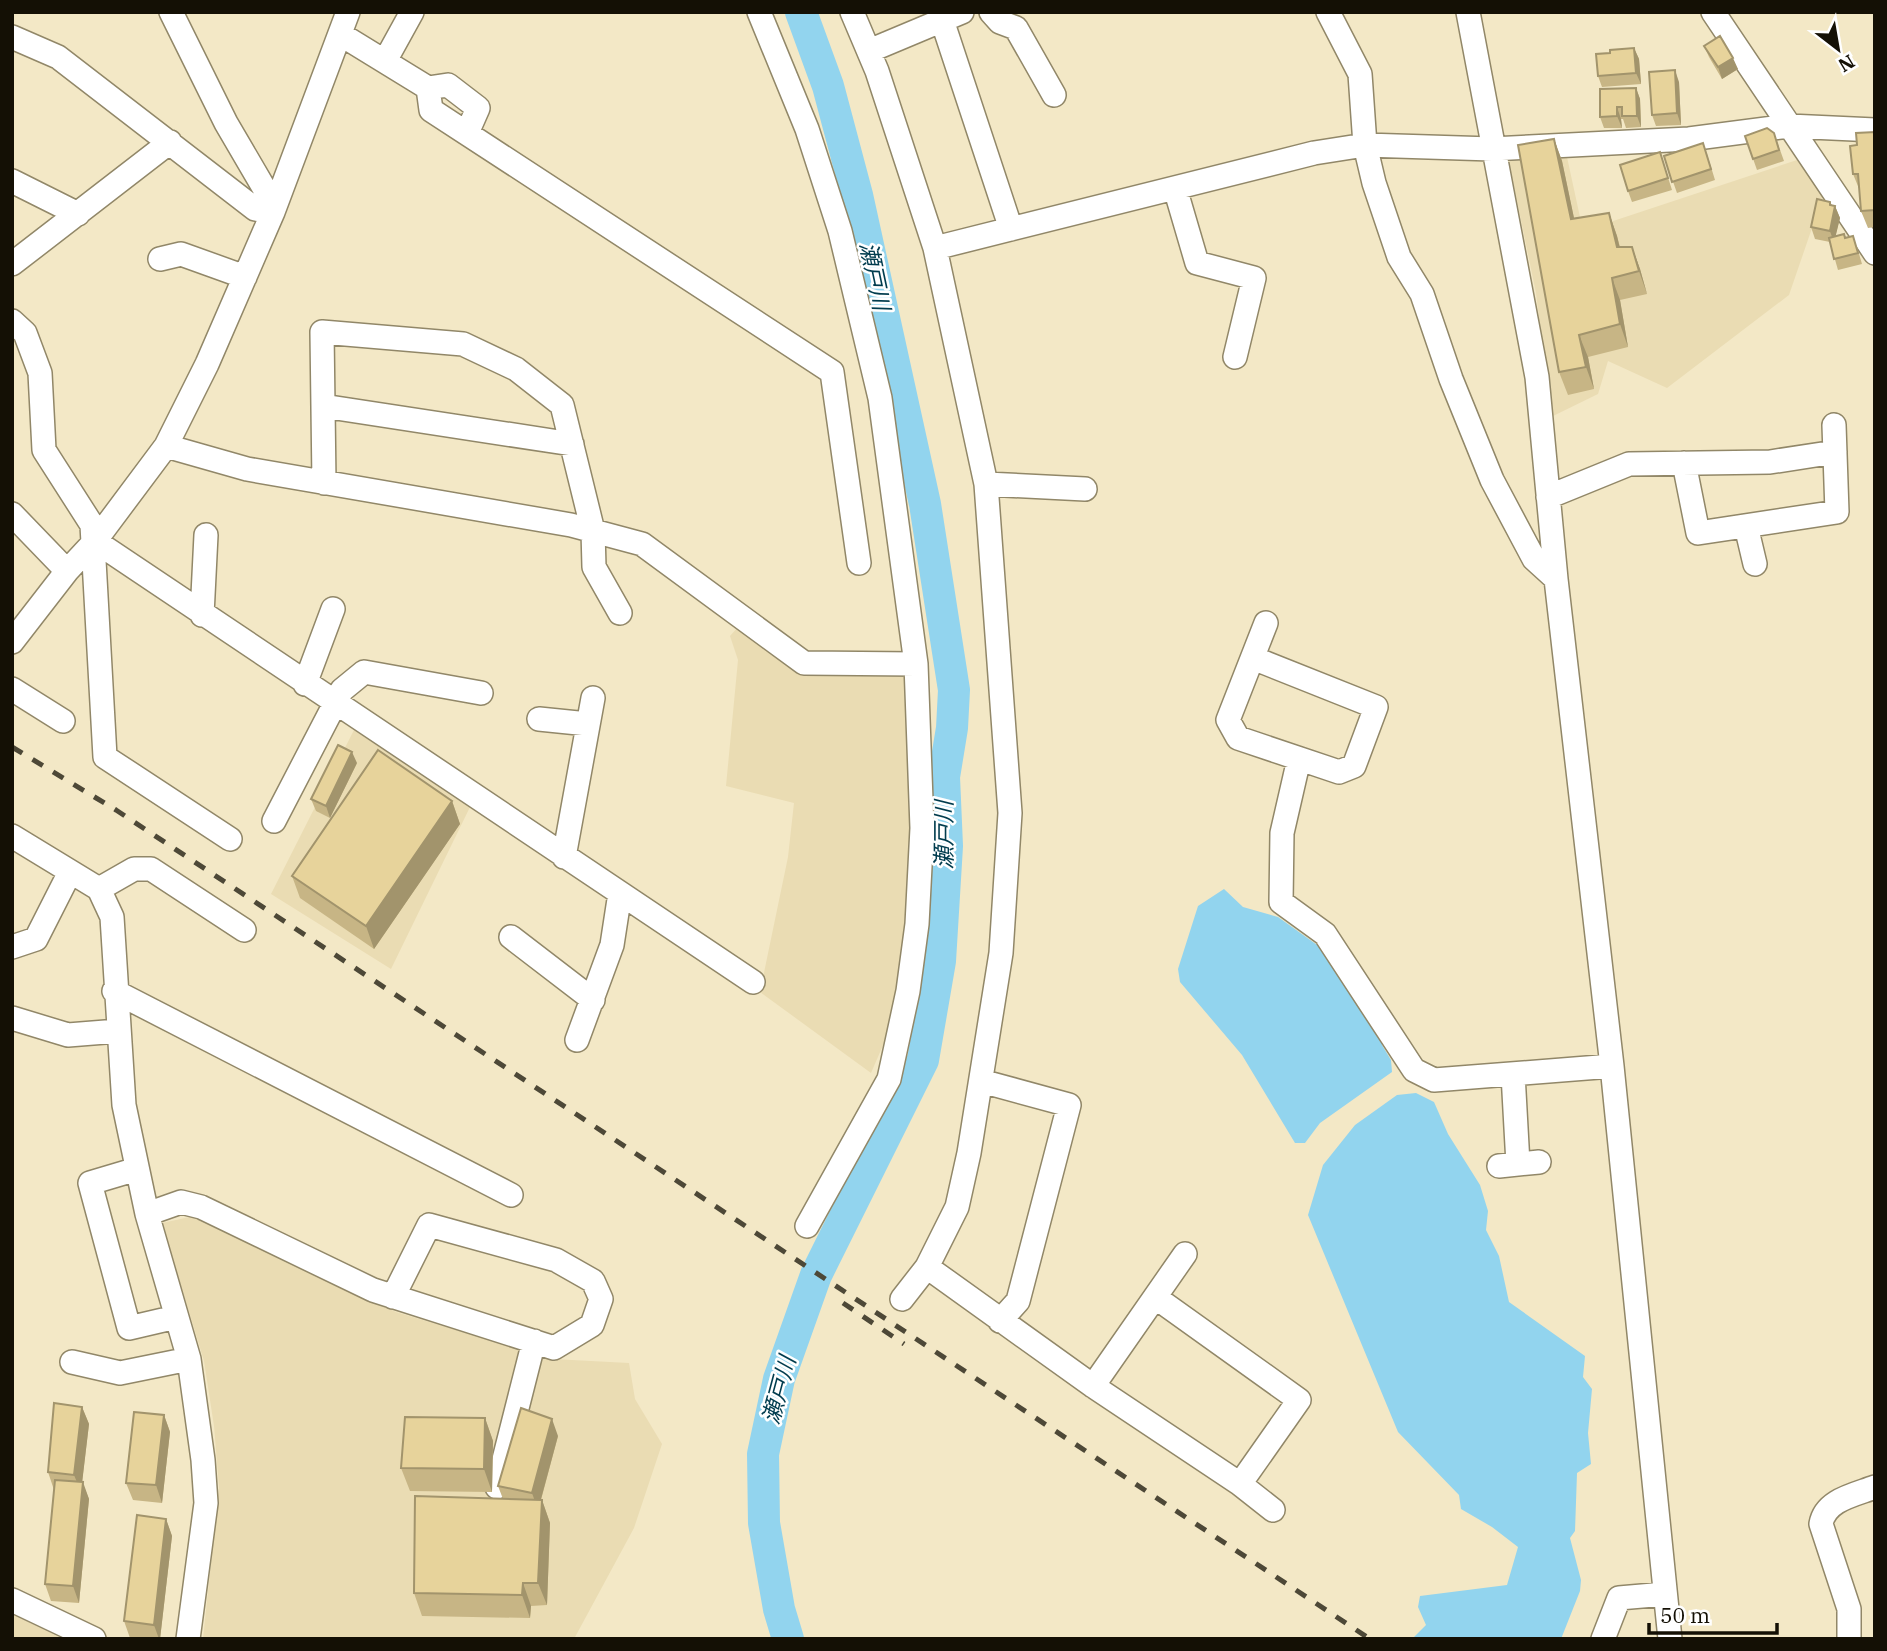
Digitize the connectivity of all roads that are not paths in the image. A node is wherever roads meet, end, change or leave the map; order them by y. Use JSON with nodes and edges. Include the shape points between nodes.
{"nodes":[{"id":1,"x":171,"y":12,"type":"edge"},
{"id":2,"x":348,"y":12,"type":"edge"},
{"id":3,"x":412,"y":12,"type":"edge"},
{"id":4,"x":759,"y":12,"type":"edge"},
{"id":5,"x":852,"y":12,"type":"edge"},
{"id":6,"x":991,"y":12,"type":"edge"},
{"id":7,"x":1328,"y":12,"type":"edge"},
{"id":8,"x":1468,"y":12,"type":"edge"},
{"id":9,"x":1713,"y":12,"type":"edge"},
{"id":10,"x":952,"y":16,"type":"edge"},
{"id":11,"x":340,"y":34,"type":"junction"},
{"id":12,"x":12,"y":37,"type":"edge"},
{"id":13,"x":869,"y":51,"type":"junction"},
{"id":14,"x":385,"y":61,"type":"junction"},
{"id":15,"x":1054,"y":95,"type":"dead end"},
{"id":16,"x":1789,"y":126,"type":"junction"},
{"id":17,"x":1875,"y":130,"type":"edge"},
{"id":18,"x":170,"y":142,"type":"junction"},
{"id":19,"x":1365,"y":145,"type":"junction"},
{"id":20,"x":1492,"y":149,"type":"junction"},
{"id":21,"x":12,"y":181,"type":"edge"},
{"id":22,"x":1175,"y":188,"type":"junction"},
{"id":23,"x":273,"y":212,"type":"junction"},
{"id":24,"x":78,"y":214,"type":"junction"},
{"id":25,"x":1011,"y":229,"type":"junction"},
{"id":26,"x":935,"y":248,"type":"junction"},
{"id":27,"x":1875,"y":253,"type":"edge"},
{"id":28,"x":160,"y":258,"type":"dead end"},
{"id":29,"x":12,"y":264,"type":"edge"},
{"id":30,"x":244,"y":277,"type":"junction"},
{"id":31,"x":12,"y":321,"type":"edge"},
{"id":32,"x":1235,"y":357,"type":"dead end"},
{"id":33,"x":323,"y":406,"type":"junction"},
{"id":34,"x":1834,"y":425,"type":"dead end"},
{"id":35,"x":572,"y":444,"type":"junction"},
{"id":36,"x":166,"y":446,"type":"junction"},
{"id":37,"x":1835,"y":452,"type":"junction"},
{"id":38,"x":1684,"y":463,"type":"junction"},
{"id":39,"x":324,"y":483,"type":"junction"},
{"id":40,"x":986,"y":484,"type":"junction"},
{"id":41,"x":1085,"y":489,"type":"dead end"},
{"id":42,"x":1548,"y":497,"type":"junction"},
{"id":43,"x":12,"y":514,"type":"edge"},
{"id":44,"x":1746,"y":526,"type":"junction"},
{"id":45,"x":593,"y":531,"type":"junction"},
{"id":46,"x":206,"y":535,"type":"dead end"},
{"id":47,"x":95,"y":541,"type":"junction"},
{"id":48,"x":859,"y":563,"type":"dead end"},
{"id":49,"x":1755,"y":564,"type":"dead end"},
{"id":50,"x":67,"y":571,"type":"junction"},
{"id":51,"x":1556,"y":579,"type":"junction"},
{"id":52,"x":333,"y":609,"type":"dead end"},
{"id":53,"x":621,"y":613,"type":"dead end"},
{"id":54,"x":202,"y":615,"type":"junction"},
{"id":55,"x":1266,"y":623,"type":"dead end"},
{"id":56,"x":12,"y":642,"type":"edge"},
{"id":57,"x":1253,"y":658,"type":"junction"},
{"id":58,"x":916,"y":664,"type":"junction"},
{"id":59,"x":305,"y":684,"type":"junction"},
{"id":60,"x":12,"y":689,"type":"edge"},
{"id":61,"x":481,"y":693,"type":"dead end"},
{"id":62,"x":593,"y":698,"type":"dead end"},
{"id":63,"x":337,"y":705,"type":"junction"},
{"id":64,"x":539,"y":719,"type":"dead end"},
{"id":65,"x":63,"y":721,"type":"dead end"},
{"id":66,"x":588,"y":724,"type":"junction"},
{"id":67,"x":1298,"y":759,"type":"junction"},
{"id":68,"x":274,"y":821,"type":"dead end"},
{"id":69,"x":12,"y":836,"type":"edge"},
{"id":70,"x":230,"y":839,"type":"dead end"},
{"id":71,"x":564,"y":857,"type":"junction"},
{"id":72,"x":70,"y":872,"type":"junction"},
{"id":73,"x":99,"y":888,"type":"junction"},
{"id":74,"x":620,"y":894,"type":"junction"},
{"id":75,"x":244,"y":930,"type":"dead end"},
{"id":76,"x":511,"y":937,"type":"dead end"},
{"id":77,"x":12,"y":947,"type":"edge"},
{"id":78,"x":753,"y":982,"type":"dead end"},
{"id":79,"x":114,"y":991,"type":"junction"},
{"id":80,"x":593,"y":1000,"type":"junction"},
{"id":81,"x":12,"y":1018,"type":"edge"},
{"id":82,"x":118,"y":1031,"type":"junction"},
{"id":83,"x":578,"y":1040,"type":"dead end"},
{"id":84,"x":1612,"y":1066,"type":"junction"},
{"id":85,"x":1513,"y":1074,"type":"junction"},
{"id":86,"x":981,"y":1081,"type":"junction"},
{"id":87,"x":1519,"y":1164,"type":"dead end"},
{"id":88,"x":137,"y":1169,"type":"junction"},
{"id":89,"x":511,"y":1195,"type":"dead end"},
{"id":90,"x":147,"y":1214,"type":"junction"},
{"id":91,"x":807,"y":1227,"type":"dead end"},
{"id":92,"x":1185,"y":1254,"type":"dead end"},
{"id":93,"x":927,"y":1267,"type":"junction"},
{"id":94,"x":393,"y":1297,"type":"junction"},
{"id":95,"x":1155,"y":1297,"type":"junction"},
{"id":96,"x":902,"y":1299,"type":"dead end"},
{"id":97,"x":176,"y":1317,"type":"junction"},
{"id":98,"x":1000,"y":1321,"type":"junction"},
{"id":99,"x":534,"y":1341,"type":"junction"},
{"id":100,"x":189,"y":1359,"type":"junction"},
{"id":101,"x":72,"y":1362,"type":"dead end"},
{"id":102,"x":1093,"y":1386,"type":"junction"},
{"id":103,"x":1240,"y":1485,"type":"junction"},
{"id":104,"x":1875,"y":1487,"type":"edge"},
{"id":105,"x":497,"y":1488,"type":"edge"},
{"id":106,"x":1273,"y":1510,"type":"dead end"},
{"id":107,"x":1665,"y":1594,"type":"junction"},
{"id":108,"x":12,"y":1600,"type":"edge"},
{"id":109,"x":94,"y":1639,"type":"edge"},
{"id":110,"x":188,"y":1639,"type":"edge"},
{"id":111,"x":1604,"y":1639,"type":"edge"},
{"id":112,"x":1670,"y":1639,"type":"edge"},
{"id":113,"x":1849,"y":1639,"type":"edge"}],
"edges":[{"from":1,"to":23,"type":"street"},
{"from":2,"to":11,"type":"street"},
{"from":3,"to":14,"type":"street"},
{"from":4,"to":58,"type":"street","via":[[807,129],[836,218],[877,385],[897,502]]},
{"from":5,"to":13,"type":"street"},
{"from":6,"to":15,"type":"street","via":[[1016,29]]},
{"from":7,"to":19,"type":"street","via":[[1360,75]]},
{"from":8,"to":20,"type":"street"},
{"from":9,"to":16,"type":"street"},
{"from":10,"to":13,"type":"street"},
{"from":10,"to":25,"type":"street"},
{"from":11,"to":14,"type":"street"},
{"from":11,"to":23,"type":"street"},
{"from":12,"to":18,"type":"street","via":[[58,57]]},
{"from":13,"to":26,"type":"street"},
{"from":14,"to":48,"type":"street","via":[[428,88],[432,110],[832,372]]},
{"from":16,"to":17,"type":"street"},
{"from":16,"to":20,"type":"street","via":[[1689,139]]},
{"from":16,"to":27,"type":"street"},
{"from":18,"to":23,"type":"street","via":[[255,209]]},
{"from":18,"to":24,"type":"street"},
{"from":19,"to":20,"type":"street"},
{"from":19,"to":22,"type":"street"},
{"from":19,"to":51,"type":"street","via":[[1399,257],[1422,294],[1492,480],[1534,559]]},
{"from":20,"to":42,"type":"street","via":[[1537,377]]},
{"from":21,"to":24,"type":"street"},
{"from":22,"to":25,"type":"street"},
{"from":22,"to":32,"type":"street","via":[[1197,263],[1254,278]]},
{"from":23,"to":30,"type":"street"},
{"from":24,"to":29,"type":"street"},
{"from":25,"to":26,"type":"street"},
{"from":26,"to":40,"type":"street"},
{"from":28,"to":30,"type":"street","via":[[181,254]]},
{"from":30,"to":36,"type":"street"},
{"from":31,"to":47,"type":"street","via":[[25,333],[40,373],[44,450],[92,525]]},
{"from":33,"to":35,"type":"street"},
{"from":33,"to":35,"type":"street","via":[[322,332],[463,344],[516,369],[562,405]]},
{"from":33,"to":39,"type":"street"},
{"from":34,"to":37,"type":"street"},
{"from":35,"to":45,"type":"street"},
{"from":36,"to":39,"type":"street","via":[[247,470]]},
{"from":36,"to":47,"type":"street"},
{"from":37,"to":38,"type":"street","via":[[1770,462]]},
{"from":37,"to":44,"type":"street","via":[[1837,512]]},
{"from":38,"to":42,"type":"street","via":[[1629,464]]},
{"from":38,"to":44,"type":"street","via":[[1698,533]]},
{"from":39,"to":45,"type":"street"},
{"from":40,"to":41,"type":"street"},
{"from":40,"to":86,"type":"street","via":[[1010,813],[1001,953]]},
{"from":42,"to":51,"type":"street"},
{"from":43,"to":50,"type":"street"},
{"from":44,"to":49,"type":"street"},
{"from":45,"to":53,"type":"street","via":[[594,567]]},
{"from":45,"to":58,"type":"street","via":[[642,544],[804,663]]},
{"from":46,"to":54,"type":"street"},
{"from":47,"to":50,"type":"street"},
{"from":47,"to":54,"type":"street"},
{"from":47,"to":70,"type":"street","via":[[105,757]]},
{"from":50,"to":56,"type":"street"},
{"from":51,"to":84,"type":"street"},
{"from":52,"to":59,"type":"street"},
{"from":54,"to":59,"type":"street"},
{"from":55,"to":57,"type":"street"},
{"from":57,"to":67,"type":"street","via":[[1228,720],[1238,738]]},
{"from":57,"to":67,"type":"street","via":[[1376,707],[1354,766],[1339,772]]},
{"from":58,"to":91,"type":"street","via":[[922,828],[908,991],[889,1079]]},
{"from":59,"to":63,"type":"street"},
{"from":60,"to":65,"type":"street"},
{"from":61,"to":63,"type":"street","via":[[364,672],[342,690]]},
{"from":62,"to":66,"type":"street"},
{"from":63,"to":68,"type":"street"},
{"from":63,"to":71,"type":"street"},
{"from":64,"to":66,"type":"street"},
{"from":66,"to":71,"type":"street"},
{"from":67,"to":85,"type":"street","via":[[1282,833],[1281,902],[1325,933],[1414,1070],[1434,1080]]},
{"from":69,"to":72,"type":"street"},
{"from":71,"to":74,"type":"street"},
{"from":72,"to":73,"type":"street"},
{"from":72,"to":77,"type":"street","via":[[36,939]]},
{"from":73,"to":75,"type":"street","via":[[134,869],[151,869]]},
{"from":73,"to":79,"type":"street","via":[[112,917]]},
{"from":74,"to":78,"type":"street"},
{"from":74,"to":80,"type":"street","via":[[612,945]]},
{"from":76,"to":80,"type":"street"},
{"from":79,"to":82,"type":"street"},
{"from":79,"to":89,"type":"street"},
{"from":80,"to":83,"type":"street"},
{"from":81,"to":82,"type":"street","via":[[68,1035]]},
{"from":82,"to":88,"type":"street","via":[[124,1105]]},
{"from":84,"to":85,"type":"street"},
{"from":84,"to":107,"type":"street"},
{"from":85,"to":87,"type":"street"},
{"from":86,"to":93,"type":"street","via":[[957,1207]]},
{"from":86,"to":98,"type":"street","via":[[1069,1105],[1018,1301]]},
{"from":88,"to":90,"type":"street"},
{"from":88,"to":97,"type":"street","via":[[90,1183],[93,1196],[129,1328]]},
{"from":90,"to":94,"type":"street","via":[[181,1202],[201,1207]]},
{"from":90,"to":97,"type":"street"},
{"from":92,"to":95,"type":"street"},
{"from":93,"to":96,"type":"street"},
{"from":93,"to":98,"type":"street"},
{"from":94,"to":99,"type":"street"},
{"from":94,"to":99,"type":"street","via":[[429,1225],[556,1260],[593,1281],[601,1299],[592,1325],[554,1348]]},
{"from":95,"to":102,"type":"street"},
{"from":95,"to":103,"type":"street","via":[[1298,1400]]},
{"from":97,"to":100,"type":"street"},
{"from":98,"to":102,"type":"street"},
{"from":99,"to":105,"type":"street"},
{"from":100,"to":101,"type":"street","via":[[120,1373]]},
{"from":100,"to":110,"type":"street","via":[[206,1503]]},
{"from":102,"to":103,"type":"street"},
{"from":103,"to":106,"type":"street"},
{"from":104,"to":113,"type":"street","via":[[1823,1512],[1821,1524],[1849,1609]]},
{"from":107,"to":111,"type":"street","via":[[1619,1598]]},
{"from":107,"to":112,"type":"street"},
{"from":108,"to":109,"type":"street"}]}
